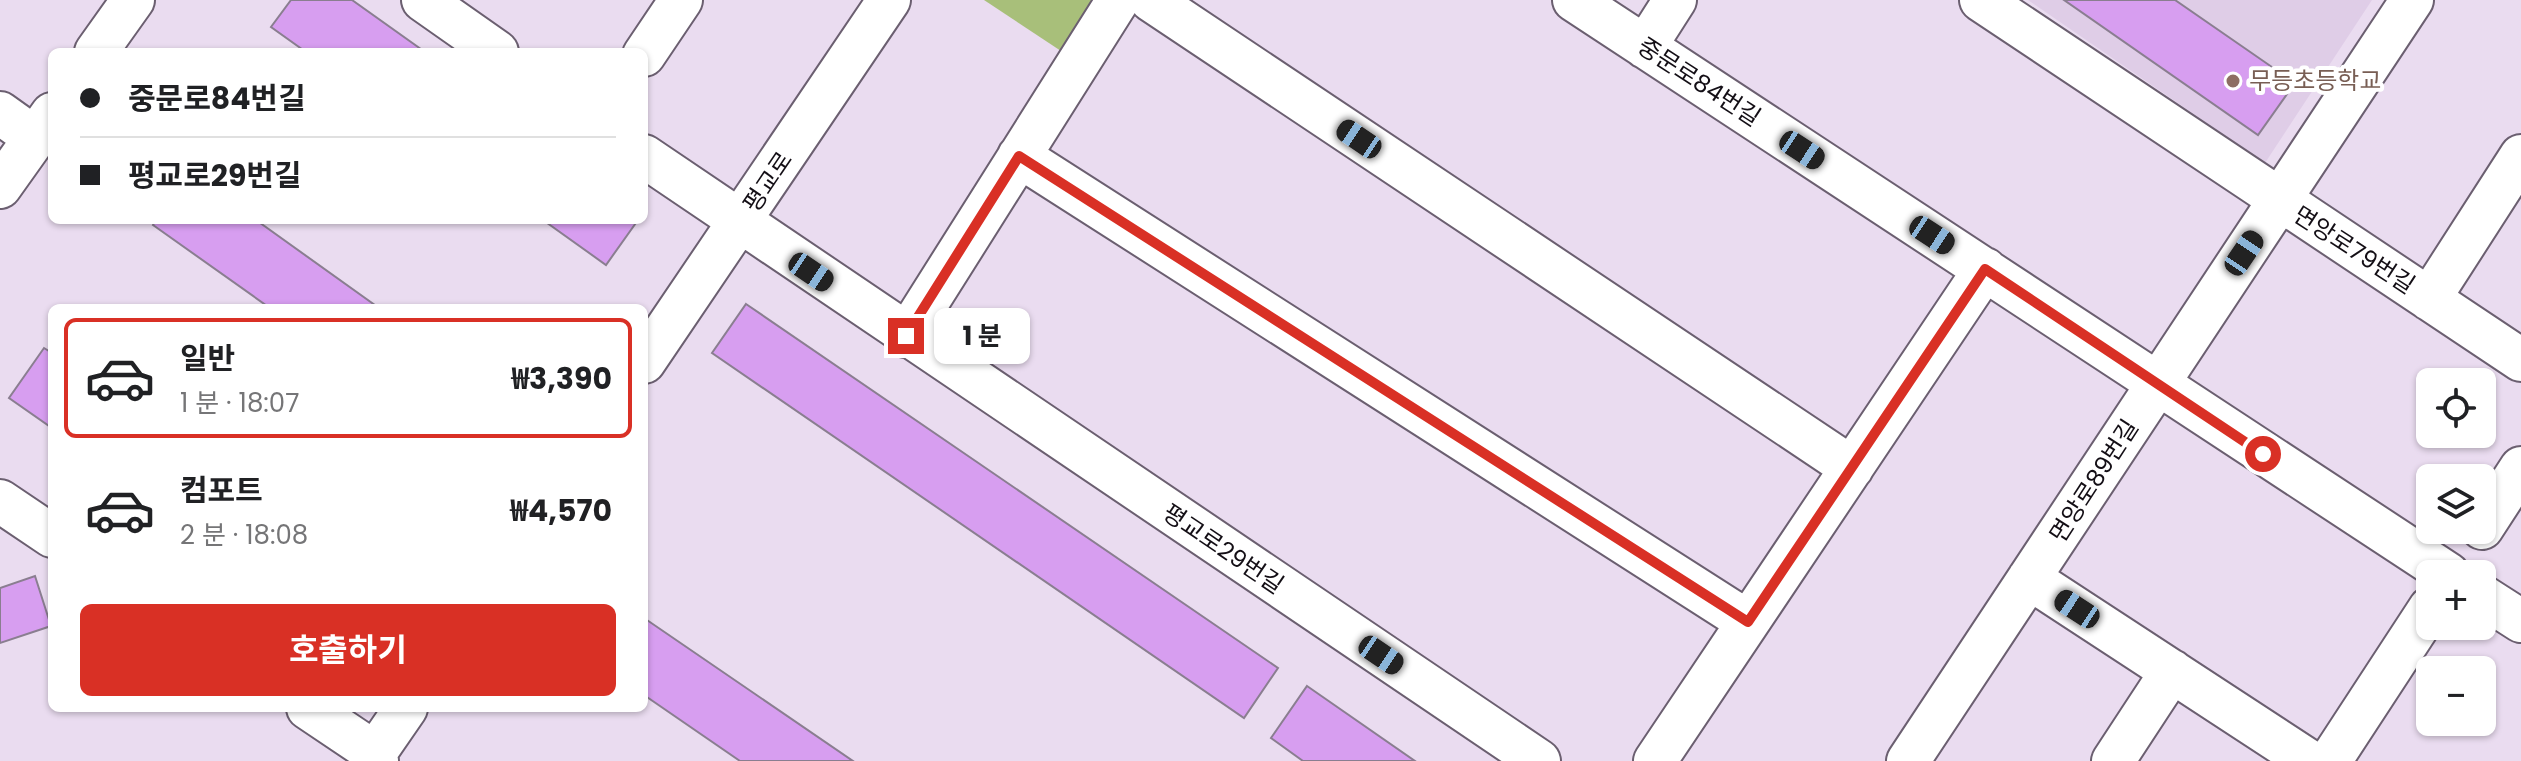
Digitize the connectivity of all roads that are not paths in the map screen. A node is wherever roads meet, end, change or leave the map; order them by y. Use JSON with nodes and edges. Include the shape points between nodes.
{"nodes":[{"id":1,"x":133,"y":0,"type":"edge"},
{"id":2,"x":681,"y":0,"type":"edge"},
{"id":3,"x":889,"y":0,"type":"edge"},
{"id":4,"x":1118,"y":0,"type":"edge"},
{"id":5,"x":1151,"y":0,"type":"edge"},
{"id":6,"x":1574,"y":0,"type":"edge"},
{"id":7,"x":1675,"y":0,"type":"edge"},
{"id":8,"x":1981,"y":0,"type":"edge"},
{"id":9,"x":2412,"y":0,"type":"edge"},
{"id":10,"x":443,"y":6,"type":"edge"},
{"id":11,"x":1645,"y":47,"type":"junction"},
{"id":12,"x":99,"y":48,"type":"edge"},
{"id":13,"x":492,"y":48,"type":"edge"},
{"id":14,"x":648,"y":49,"type":"edge"},
{"id":15,"x":0,"y":113,"type":"edge"},
{"id":16,"x":44,"y":126,"type":"edge"},
{"id":17,"x":1019,"y":156,"type":"junction"},
{"id":18,"x":2521,"y":156,"type":"edge"},
{"id":19,"x":648,"y":159,"type":"edge"},
{"id":20,"x":0,"y":187,"type":"edge"},
{"id":21,"x":2279,"y":201,"type":"junction"},
{"id":22,"x":740,"y":224,"type":"junction"},
{"id":23,"x":1985,"y":269,"type":"junction"},
{"id":24,"x":2429,"y":299,"type":"junction"},
{"id":25,"x":906,"y":336,"type":"junction"},
{"id":26,"x":648,"y":356,"type":"edge"},
{"id":27,"x":2521,"y":360,"type":"edge"},
{"id":28,"x":2157,"y":385,"type":"junction"},
{"id":29,"x":1852,"y":468,"type":"junction"},
{"id":30,"x":2521,"y":468,"type":"edge"},
{"id":31,"x":0,"y":501,"type":"edge"},
{"id":32,"x":2496,"y":506,"type":"edge"},
{"id":33,"x":48,"y":533,"type":"edge"},
{"id":34,"x":2428,"y":560,"type":"edge"},
{"id":35,"x":2029,"y":578,"type":"junction"},
{"id":36,"x":2496,"y":605,"type":"edge"},
{"id":37,"x":2521,"y":621,"type":"edge"},
{"id":38,"x":1748,"y":622,"type":"junction"},
{"id":39,"x":2416,"y":629,"type":"edge"},
{"id":40,"x":2172,"y":671,"type":"junction"},
{"id":41,"x":314,"y":712,"type":"edge"},
{"id":42,"x":404,"y":712,"type":"edge"},
{"id":43,"x":376,"y":757,"type":"edge"},
{"id":44,"x":1539,"y":761,"type":"edge"},
{"id":45,"x":1655,"y":761,"type":"edge"},
{"id":46,"x":1908,"y":761,"type":"edge"},
{"id":47,"x":2113,"y":761,"type":"edge"},
{"id":48,"x":2309,"y":761,"type":"edge"},
{"id":49,"x":2330,"y":761,"type":"edge"}],
"edges":[{"from":1,"to":12,"type":"street"},
{"from":2,"to":14,"type":"street"},
{"from":3,"to":22,"type":"street","name":"평교로"},
{"from":4,"to":17,"type":"street"},
{"from":5,"to":29,"type":"street"},
{"from":6,"to":11,"type":"street","name":"중문로84번길"},
{"from":7,"to":11,"type":"street"},
{"from":8,"to":21,"type":"street"},
{"from":9,"to":21,"type":"street","name":"면앙로89번길"},
{"from":10,"to":13,"type":"street"},
{"from":11,"to":23,"type":"street","name":"중문로84번길"},
{"from":15,"to":16,"type":"street"},
{"from":16,"to":20,"type":"street"},
{"from":17,"to":25,"type":"street"},
{"from":17,"to":38,"type":"street"},
{"from":18,"to":24,"type":"street","name":"면앙로79번길"},
{"from":19,"to":22,"type":"street","name":"평교로29번길"},
{"from":21,"to":24,"type":"street","name":"면앙로79번길"},
{"from":21,"to":28,"type":"street","name":"면앙로89번길"},
{"from":22,"to":25,"type":"street","name":"평교로29번길"},
{"from":22,"to":26,"type":"street","name":"평교로"},
{"from":23,"to":28,"type":"street","name":"중문로84번길"},
{"from":23,"to":29,"type":"street"},
{"from":24,"to":27,"type":"street","name":"면앙로79번길"},
{"from":25,"to":44,"type":"street","name":"평교로29번길"},
{"from":28,"to":34,"type":"street","name":"중문로84번길"},
{"from":28,"to":35,"type":"street","name":"면앙로89번길"},
{"from":29,"to":38,"type":"street"},
{"from":30,"to":32,"type":"street"},
{"from":31,"to":33,"type":"street"},
{"from":35,"to":40,"type":"street"},
{"from":35,"to":46,"type":"street","name":"면앙로89번길"},
{"from":36,"to":37,"type":"street"},
{"from":38,"to":45,"type":"street"},
{"from":39,"to":49,"type":"street"},
{"from":40,"to":47,"type":"street"},
{"from":40,"to":48,"type":"street"},
{"from":41,"to":43,"type":"street"},
{"from":42,"to":43,"type":"street"}]}
